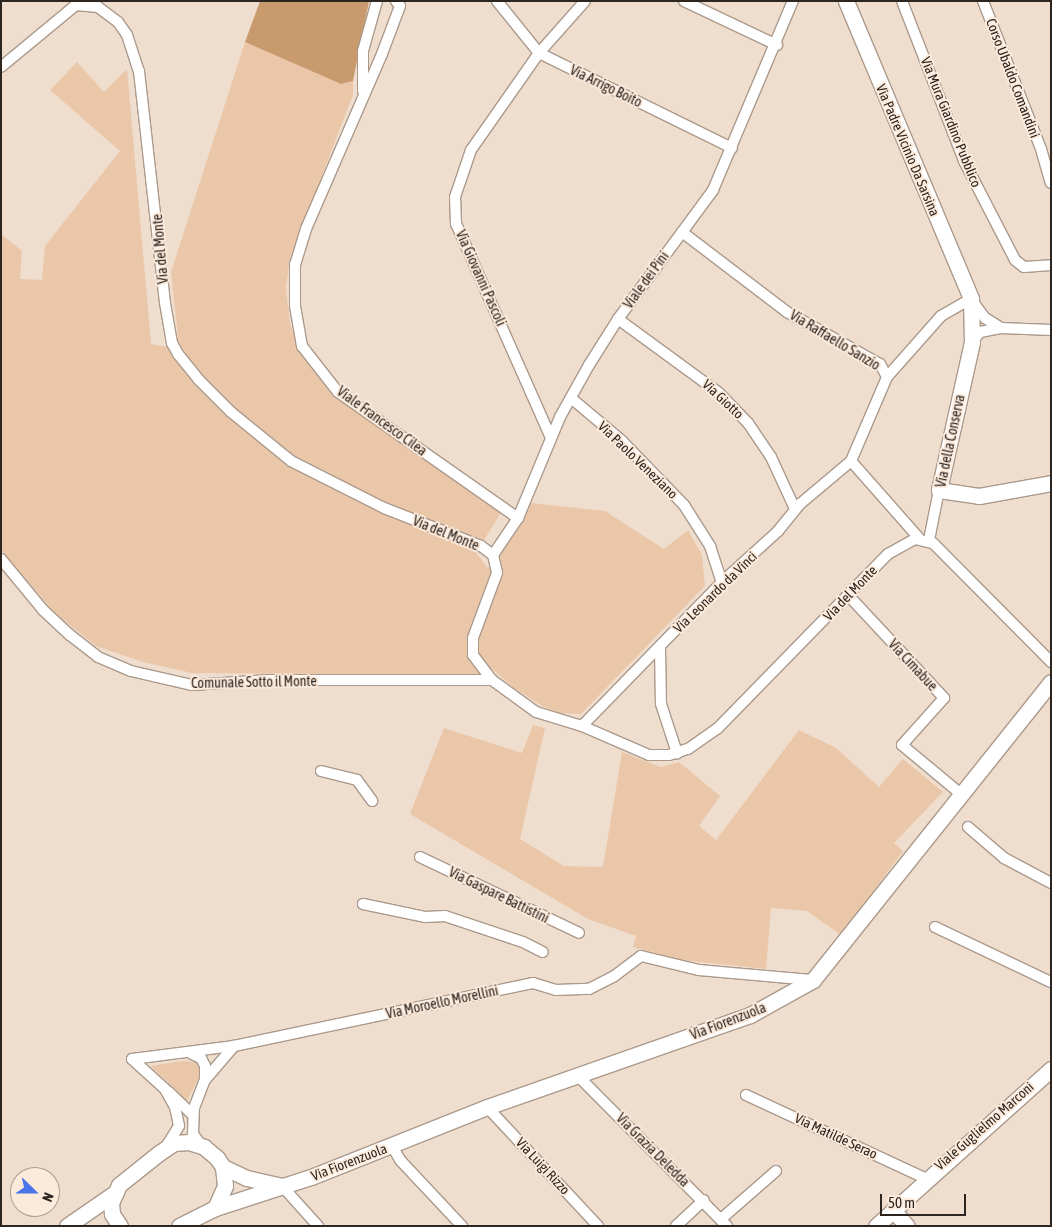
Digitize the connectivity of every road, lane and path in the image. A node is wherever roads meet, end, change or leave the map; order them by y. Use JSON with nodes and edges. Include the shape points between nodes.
{"nodes":[{"id":1,"x":376,"y":1,"type":"edge"},
{"id":2,"x":396,"y":1,"type":"edge"},
{"id":3,"x":497,"y":1,"type":"edge"},
{"id":4,"x":585,"y":1,"type":"edge"},
{"id":5,"x":684,"y":1,"type":"edge"},
{"id":6,"x":793,"y":1,"type":"edge"},
{"id":7,"x":846,"y":1,"type":"edge"},
{"id":8,"x":902,"y":1,"type":"edge"},
{"id":9,"x":983,"y":1,"type":"edge"},
{"id":10,"x":777,"y":45,"type":"junction"},
{"id":11,"x":539,"y":53,"type":"junction"},
{"id":12,"x":1,"y":67,"type":"edge"},
{"id":13,"x":363,"y":94,"type":"junction"},
{"id":14,"x":732,"y":148,"type":"junction"},
{"id":15,"x":1051,"y":183,"type":"edge"},
{"id":16,"x":682,"y":232,"type":"junction"},
{"id":17,"x":1051,"y":264,"type":"edge"},
{"id":18,"x":971,"y":299,"type":"junction"},
{"id":19,"x":618,"y":319,"type":"junction"},
{"id":20,"x":1001,"y":328,"type":"junction"},
{"id":21,"x":1051,"y":330,"type":"edge"},
{"id":22,"x":972,"y":342,"type":"junction"},
{"id":23,"x":887,"y":378,"type":"junction"},
{"id":24,"x":571,"y":398,"type":"junction"},
{"id":25,"x":551,"y":438,"type":"junction"},
{"id":26,"x":851,"y":461,"type":"junction"},
{"id":27,"x":1051,"y":483,"type":"edge"},
{"id":28,"x":940,"y":490,"type":"junction"},
{"id":29,"x":795,"y":509,"type":"junction"},
{"id":30,"x":518,"y":518,"type":"junction"},
{"id":31,"x":924,"y":539,"type":"junction"},
{"id":32,"x":492,"y":555,"type":"junction"},
{"id":33,"x":1,"y":559,"type":"edge"},
{"id":34,"x":722,"y":582,"type":"junction"},
{"id":35,"x":848,"y":595,"type":"junction"},
{"id":36,"x":660,"y":648,"type":"junction"},
{"id":37,"x":1051,"y":662,"type":"edge"},
{"id":38,"x":492,"y":680,"type":"junction"},
{"id":39,"x":1051,"y":682,"type":"edge"},
{"id":40,"x":582,"y":726,"type":"junction"},
{"id":41,"x":677,"y":753,"type":"junction"},
{"id":42,"x":321,"y":771,"type":"dead end"},
{"id":43,"x":962,"y":795,"type":"junction"},
{"id":44,"x":372,"y":801,"type":"dead end"},
{"id":45,"x":968,"y":827,"type":"dead end"},
{"id":46,"x":420,"y":856,"type":"dead end"},
{"id":47,"x":1051,"y":883,"type":"edge"},
{"id":48,"x":364,"y":904,"type":"dead end"},
{"id":49,"x":935,"y":927,"type":"dead end"},
{"id":50,"x":579,"y":933,"type":"dead end"},
{"id":51,"x":543,"y":952,"type":"dead end"},
{"id":52,"x":813,"y":980,"type":"junction"},
{"id":53,"x":1051,"y":982,"type":"edge"},
{"id":54,"x":234,"y":1046,"type":"junction"},
{"id":55,"x":192,"y":1054,"type":"junction"},
{"id":56,"x":1051,"y":1070,"type":"edge"},
{"id":57,"x":577,"y":1075,"type":"junction"},
{"id":58,"x":205,"y":1080,"type":"junction"},
{"id":59,"x":165,"y":1089,"type":"junction"},
{"id":60,"x":746,"y":1095,"type":"dead end"},
{"id":61,"x":487,"y":1107,"type":"junction"},
{"id":62,"x":192,"y":1114,"type":"junction"},
{"id":63,"x":392,"y":1146,"type":"junction"},
{"id":64,"x":204,"y":1147,"type":"junction"},
{"id":65,"x":159,"y":1152,"type":"junction"},
{"id":66,"x":222,"y":1167,"type":"junction"},
{"id":67,"x":776,"y":1171,"type":"dead end"},
{"id":68,"x":925,"y":1178,"type":"junction"},
{"id":69,"x":282,"y":1186,"type":"junction"},
{"id":70,"x":112,"y":1195,"type":"junction"},
{"id":71,"x":704,"y":1200,"type":"junction"},
{"id":72,"x":215,"y":1208,"type":"junction"},
{"id":73,"x":893,"y":1210,"type":"junction"},
{"id":74,"x":724,"y":1223,"type":"edge"},
{"id":75,"x":67,"y":1226,"type":"edge"},
{"id":76,"x":120,"y":1226,"type":"edge"},
{"id":77,"x":179,"y":1226,"type":"edge"},
{"id":78,"x":318,"y":1226,"type":"edge"},
{"id":79,"x":462,"y":1226,"type":"edge"},
{"id":80,"x":598,"y":1226,"type":"edge"},
{"id":81,"x":676,"y":1226,"type":"edge"},
{"id":82,"x":876,"y":1226,"type":"edge"},
{"id":83,"x":907,"y":1226,"type":"edge"}],
"edges":[{"from":1,"to":13,"type":"street","name":"Viale Francesco Cilea","via":[[363,51]]},
{"from":2,"to":13,"type":"street","name":"Viale Francesco Cilea","via":[[400,6]]},
{"from":3,"to":11,"type":"street","name":"Via Arrigo Boito"},
{"from":4,"to":11,"type":"street","name":"Via Giovanni Pascoli"},
{"from":5,"to":10,"type":"street"},
{"from":6,"to":10,"type":"street","name":"Viale dei Pini"},
{"from":7,"to":18,"type":"street","name":"Via Padre Vicinio Da Sarsina"},
{"from":8,"to":17,"type":"street","name":"Via Mura Giardino Pubblico","via":[[964,161],[1015,260],[1024,266]]},
{"from":9,"to":15,"type":"street","name":"Corso Ubaldo Comandini","via":[[1041,148]]},
{"from":10,"to":14,"type":"street","name":"Viale dei Pini"},
{"from":11,"to":14,"type":"street","name":"Via Arrigo Boito"},
{"from":11,"to":25,"type":"street","name":"Via Giovanni Pascoli","via":[[471,150],[455,197],[456,224]]},
{"from":12,"to":32,"type":"street","name":"Via del Monte","via":[[76,5],[98,7],[118,22],[127,35],[139,71],[168,324],[172,343],[184,363],[231,412],[291,460],[384,508],[481,546]]},
{"from":13,"to":30,"type":"street","name":"Viale Francesco Cilea","via":[[306,229],[295,264],[295,306],[302,346],[338,392]]},
{"from":14,"to":16,"type":"street","name":"Viale dei Pini","via":[[713,190]]},
{"from":16,"to":19,"type":"street","name":"Viale dei Pini"},
{"from":16,"to":23,"type":"street","name":"Via Raffaello Sanzio","via":[[787,312],[880,364]]},
{"from":18,"to":20,"type":"street","name":"Via Padre Vicinio Da Sarsina","via":[[985,318]]},
{"from":18,"to":22,"type":"street","name":"Via Padre Vicinio Da Sarsina"},
{"from":18,"to":23,"type":"street","via":[[941,316]]},
{"from":19,"to":24,"type":"street","name":"Viale dei Pini"},
{"from":19,"to":29,"type":"street","name":"Via Giotto","via":[[719,393],[748,423],[772,457]]},
{"from":20,"to":21,"type":"street"},
{"from":20,"to":22,"type":"street","via":[[980,332]]},
{"from":22,"to":28,"type":"street","name":"Via della Conserva"},
{"from":23,"to":26,"type":"street","name":"Via Raffaello Sanzio"},
{"from":24,"to":25,"type":"street","name":"Viale dei Pini"},
{"from":24,"to":34,"type":"street","name":"Via Paolo Veneziano","via":[[622,441],[684,505],[710,546]]},
{"from":25,"to":30,"type":"street","name":"Viale dei Pini"},
{"from":26,"to":29,"type":"street","name":"Via Leonardo da Vinci"},
{"from":26,"to":31,"type":"street"},
{"from":27,"to":28,"type":"street","via":[[979,496]]},
{"from":28,"to":31,"type":"street","name":"Via della Conserva"},
{"from":29,"to":34,"type":"street","name":"Via Leonardo da Vinci","via":[[778,531]]},
{"from":30,"to":32,"type":"street","name":"Viale dei Pini"},
{"from":31,"to":35,"type":"street","name":"Via del Monte","via":[[910,540],[888,554]]},
{"from":31,"to":37,"type":"street"},
{"from":32,"to":38,"type":"street","name":"Via del Monte","via":[[497,573],[471,647],[476,662]]},
{"from":33,"to":38,"type":"street","name":"Comunale Sotto il Monte","via":[[42,610],[70,635],[98,657],[130,671],[192,685],[270,680]]},
{"from":34,"to":36,"type":"street","name":"Via Leonardo da Vinci"},
{"from":35,"to":41,"type":"street","name":"Via del Monte","via":[[717,729]]},
{"from":35,"to":43,"type":"street","name":"Via Cimabue","via":[[944,698],[902,745]]},
{"from":36,"to":40,"type":"street","name":"Via Leonardo da Vinci"},
{"from":36,"to":41,"type":"street","via":[[660,704]]},
{"from":38,"to":40,"type":"street","name":"Via del Monte","via":[[536,712]]},
{"from":39,"to":43,"type":"street","name":"Via Fiorenzuola"},
{"from":40,"to":41,"type":"street","name":"Via del Monte","via":[[649,755]]},
{"from":42,"to":44,"type":"street","via":[[357,780]]},
{"from":43,"to":52,"type":"street","name":"Via Fiorenzuola"},
{"from":45,"to":47,"type":"street","via":[[1004,858]]},
{"from":46,"to":50,"type":"street","name":"Via Gaspare Battistini"},
{"from":48,"to":51,"type":"street","via":[[425,917],[445,916]]},
{"from":49,"to":53,"type":"street"},
{"from":52,"to":54,"type":"street","name":"Via Moroello Morellini","via":[[699,970],[641,956],[613,977],[589,989],[556,990],[533,983]]},
{"from":52,"to":57,"type":"street","name":"Via Fiorenzuola","via":[[750,1015]]},
{"from":54,"to":55,"type":"street","name":"Via Moroello Morellini"},
{"from":54,"to":58,"type":"street"},
{"from":55,"to":58,"type":"street","via":[[201,1058],[205,1066]]},
{"from":55,"to":59,"type":"street","name":"Via Moroello Morellini","via":[[132,1059]]},
{"from":56,"to":68,"type":"street","name":"Viale Guglielmo Marconi"},
{"from":57,"to":61,"type":"street","name":"Via Fiorenzuola"},
{"from":57,"to":71,"type":"street","name":"Via Grazia Deledda"},
{"from":58,"to":62,"type":"street"},
{"from":59,"to":62,"type":"street"},
{"from":59,"to":65,"type":"street","via":[[178,1116],[179,1126],[175,1137]]},
{"from":60,"to":68,"type":"street","name":"Via Matilde Serao"},
{"from":61,"to":63,"type":"street","name":"Via Fiorenzuola"},
{"from":61,"to":80,"type":"street","name":"Via Luigi Rizzo"},
{"from":62,"to":64,"type":"street","via":[[193,1134]]},
{"from":63,"to":69,"type":"street","name":"Via Fiorenzuola"},
{"from":63,"to":79,"type":"street","via":[[400,1160]]},
{"from":64,"to":65,"type":"street","via":[[189,1142],[174,1143]]},
{"from":64,"to":66,"type":"street"},
{"from":65,"to":70,"type":"street","via":[[119,1185]]},
{"from":66,"to":69,"type":"street","via":[[247,1178]]},
{"from":66,"to":72,"type":"street","via":[[225,1186]]},
{"from":67,"to":74,"type":"street"},
{"from":68,"to":73,"type":"street","name":"Viale Guglielmo Marconi"},
{"from":69,"to":72,"type":"street","name":"Via Fiorenzuola"},
{"from":69,"to":78,"type":"street"},
{"from":70,"to":75,"type":"street"},
{"from":70,"to":76,"type":"street","via":[[112,1214]]},
{"from":71,"to":74,"type":"street","name":"Via Grazia Deledda"},
{"from":71,"to":81,"type":"street"},
{"from":72,"to":77,"type":"street","name":"Via Fiorenzuola"},
{"from":73,"to":82,"type":"street","name":"Viale Guglielmo Marconi"},
{"from":73,"to":83,"type":"street"}]}
